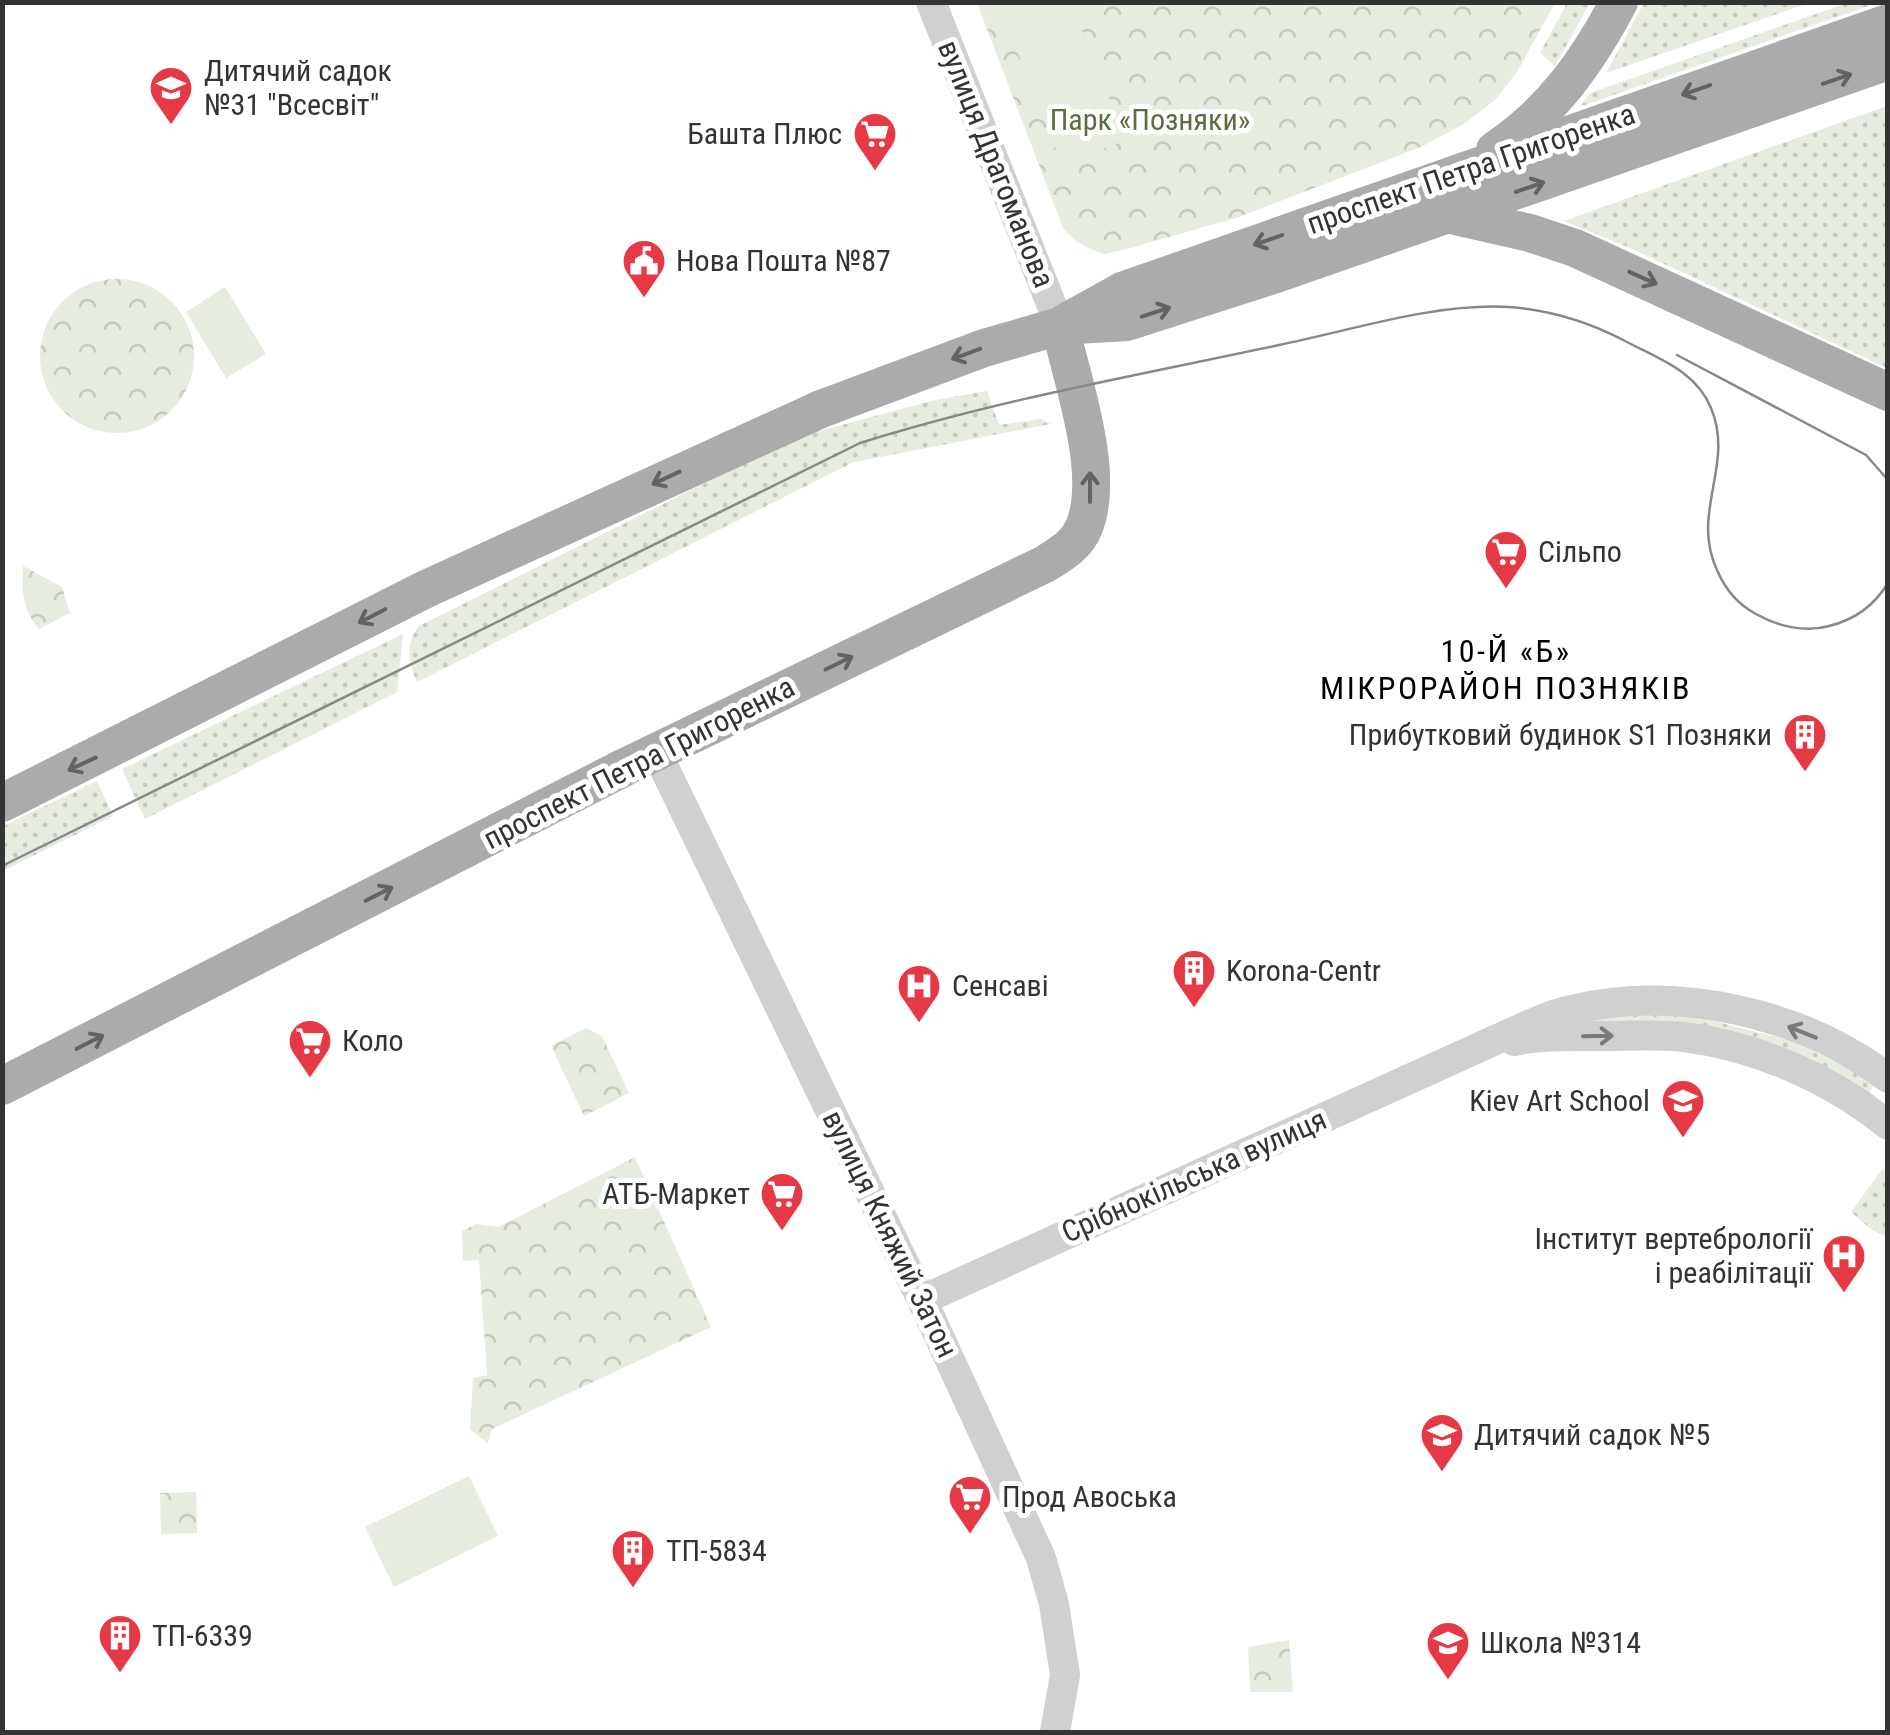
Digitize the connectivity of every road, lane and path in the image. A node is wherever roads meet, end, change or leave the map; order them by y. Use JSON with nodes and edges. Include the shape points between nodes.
{"nodes":[{"id":1,"x":931,"y":2,"type":"edge"},
{"id":2,"x":1619,"y":2,"type":"edge"},
{"id":3,"x":1888,"y":23,"type":"edge"},
{"id":4,"x":1888,"y":60,"type":"edge"},
{"id":5,"x":1459,"y":174,"type":"junction"},
{"id":6,"x":1452,"y":215,"type":"junction"},
{"id":7,"x":1060,"y":326,"type":"junction"},
{"id":8,"x":1888,"y":392,"type":"edge"},
{"id":9,"x":656,"y":751,"type":"junction"},
{"id":10,"x":2,"y":803,"type":"edge"},
{"id":11,"x":1468,"y":1054,"type":"junction"},
{"id":12,"x":1888,"y":1078,"type":"edge"},
{"id":13,"x":2,"y":1086,"type":"edge"},
{"id":14,"x":1888,"y":1126,"type":"edge"},
{"id":15,"x":922,"y":1300,"type":"junction"},
{"id":16,"x":1055,"y":1732,"type":"edge"}],
"edges":[{"from":1,"to":7,"type":"street","name":"вулиця Драгоманова"},
{"from":2,"to":5,"type":"main road","via":[[1547,108]]},
{"from":3,"to":5,"type":"main road","name":"проспект Петра Григоренка","one_way":true},
{"from":6,"to":4,"type":"main road","name":"проспект Петра Григоренка","one_way":true},
{"from":5,"to":7,"type":"main road","name":"проспект Петра Григоренка","one_way":true,"via":[[1122,291]]},
{"from":7,"to":6,"type":"main road","name":"проспект Петра Григоренка","one_way":true,"via":[[1127,322]]},
{"from":6,"to":8,"type":"main road","one_way":true,"via":[[1575,248]]},
{"from":9,"to":7,"type":"main road","name":"проспект Петра Григоренка","one_way":true,"via":[[1070,548],[1084,528],[1092,494]]},
{"from":7,"to":10,"type":"main road","name":"проспект Петра Григоренка","one_way":true,"via":[[964,354],[791,421],[426,589]]},
{"from":13,"to":9,"type":"main road","name":"проспект Петра Григоренка","one_way":true},
{"from":9,"to":15,"type":"street","name":"вулиця Княжий Затон"},
{"from":12,"to":11,"type":"street","name":"Срібнокільська вулиця","one_way":true,"via":[[1804,1032],[1676,1000],[1569,1010]]},
{"from":11,"to":14,"type":"street","name":"Срібнокільська вулиця","one_way":true,"via":[[1538,1037],[1698,1039],[1798,1071]]},
{"from":11,"to":15,"type":"street","name":"Срібнокільська вулиця"},
{"from":15,"to":16,"type":"street","name":"вулиця Княжий Затон","via":[[1041,1558],[1066,1675]]}]}
